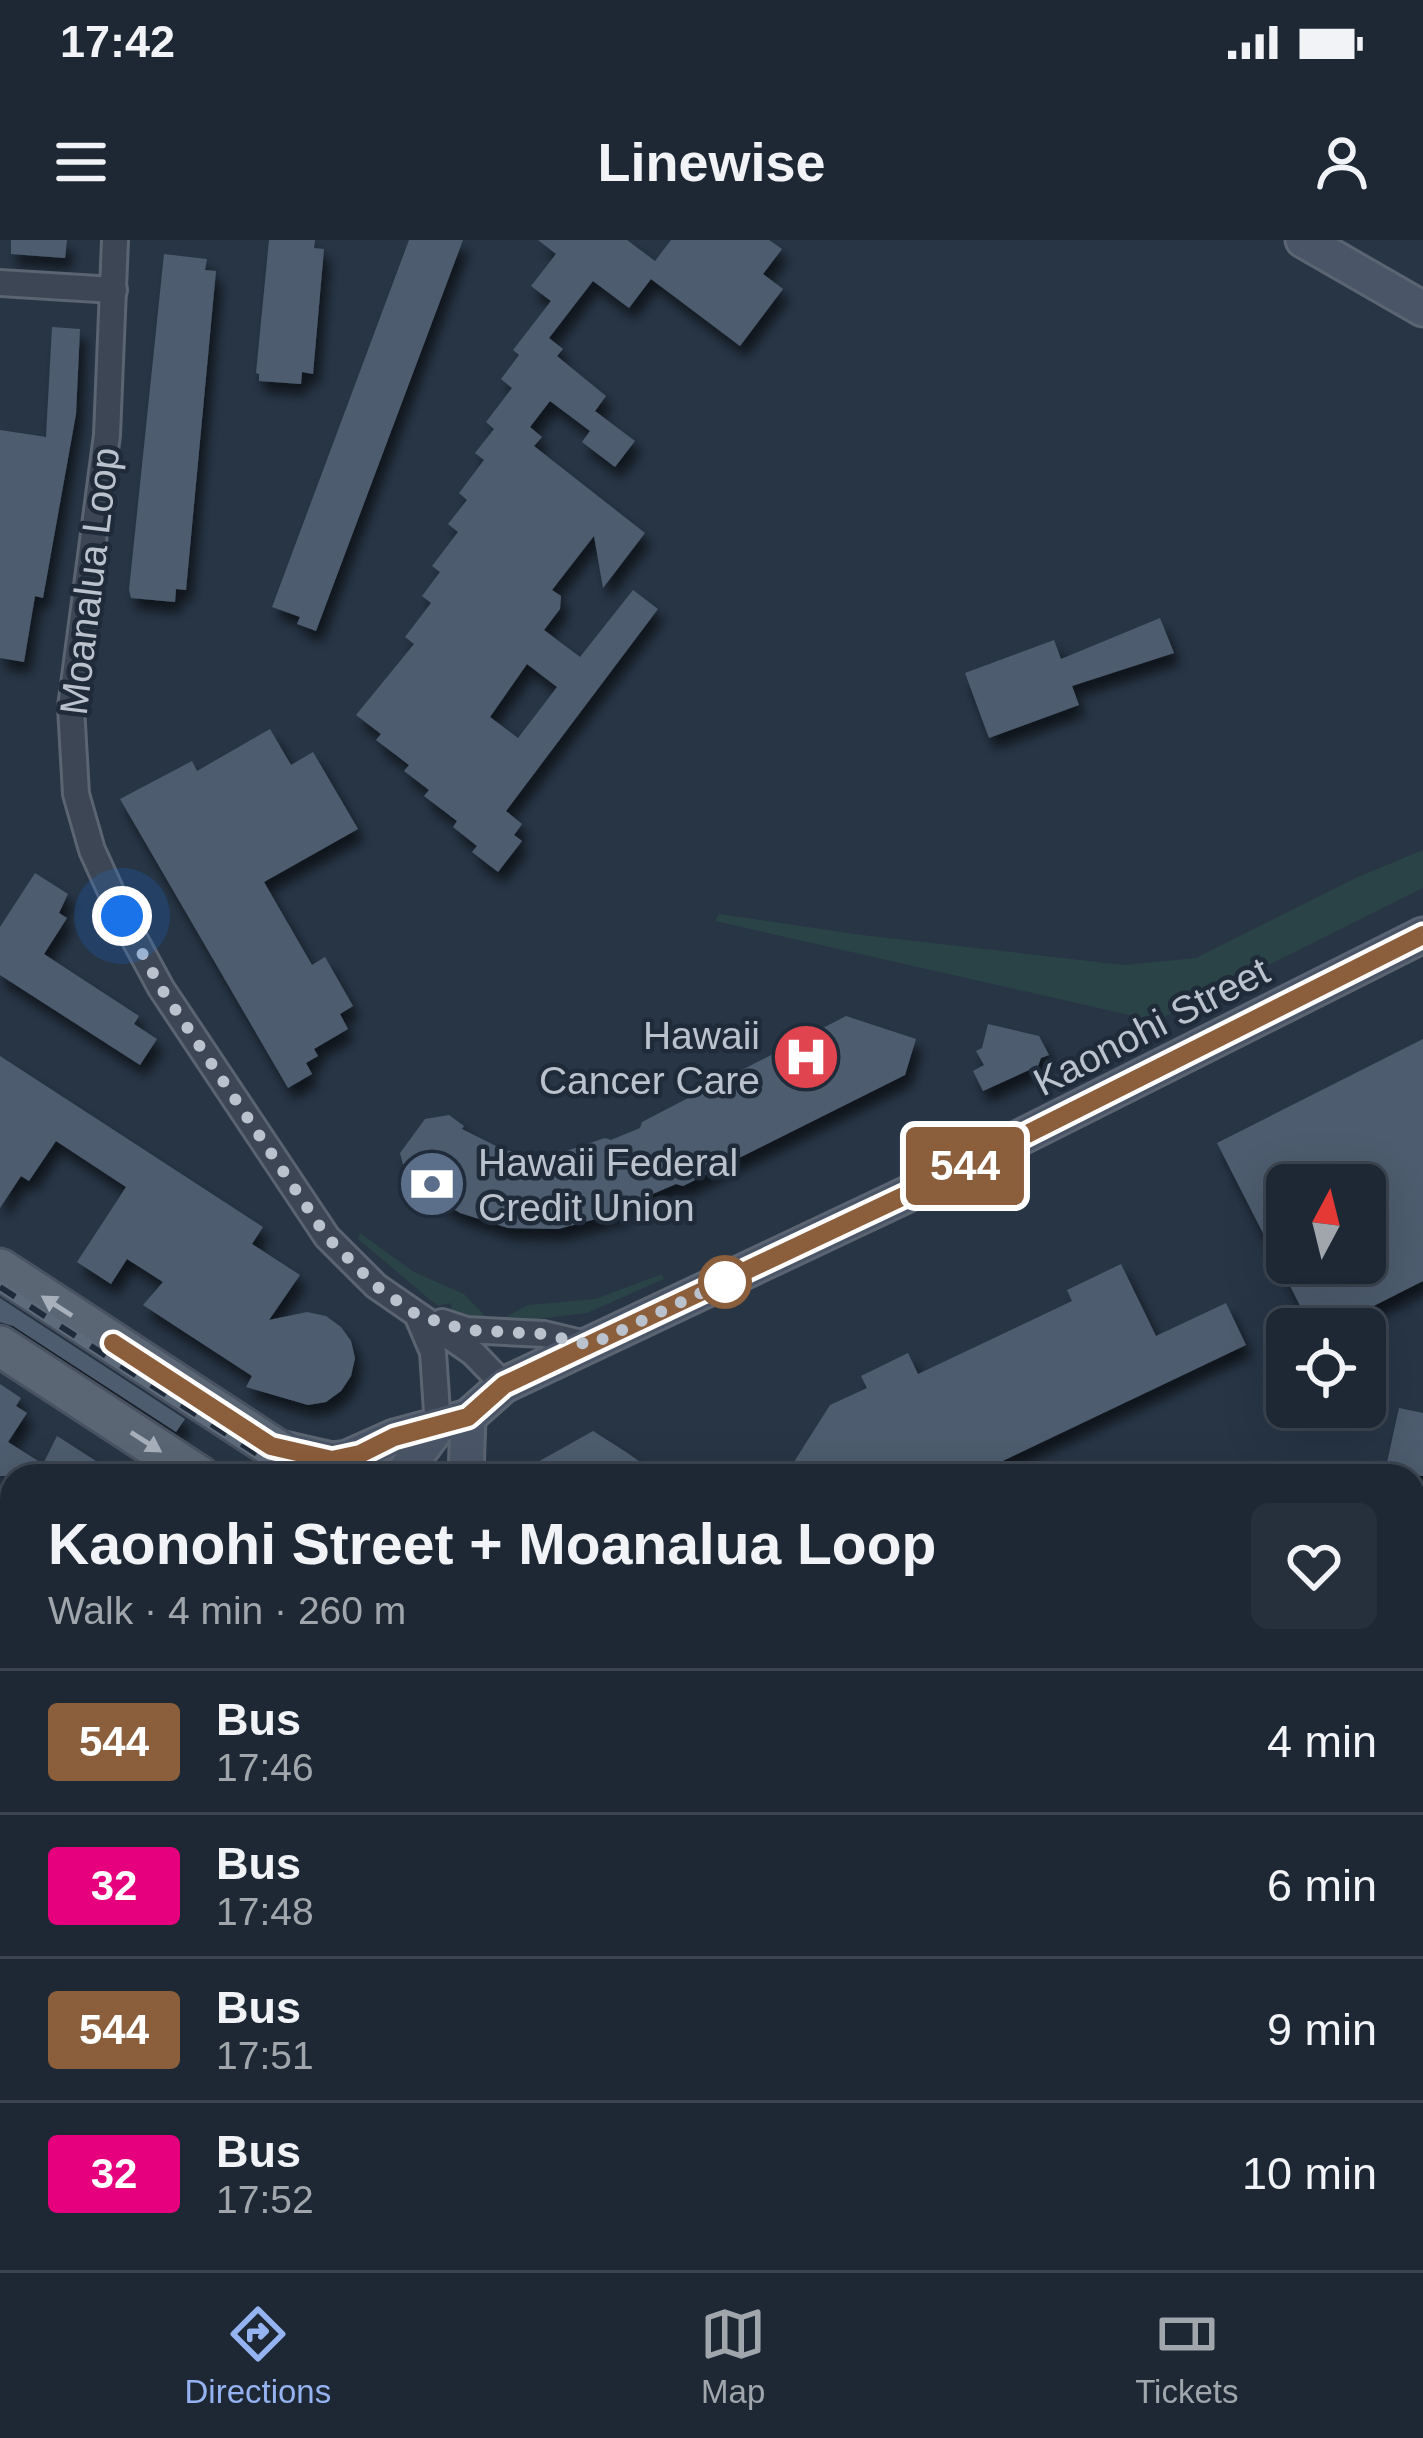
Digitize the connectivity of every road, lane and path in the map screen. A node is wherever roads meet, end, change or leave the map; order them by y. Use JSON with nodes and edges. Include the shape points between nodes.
{"nodes":[{"id":1,"x":115,"y":240,"type":"edge"},
{"id":2,"x":1303,"y":240,"type":"edge"},
{"id":3,"x":0,"y":283,"type":"edge"},
{"id":4,"x":114,"y":290,"type":"junction"},
{"id":5,"x":1423,"y":309,"type":"edge"},
{"id":6,"x":1423,"y":935,"type":"edge"},
{"id":7,"x":0,"y":1269,"type":"edge"},
{"id":8,"x":417,"y":1315,"type":"junction"},
{"id":9,"x":590,"y":1345,"type":"junction"},
{"id":10,"x":0,"y":1346,"type":"edge"},
{"id":11,"x":504,"y":1385,"type":"junction"},
{"id":12,"x":271,"y":1446,"type":"junction"},
{"id":13,"x":458,"y":1449,"type":"edge"},
{"id":14,"x":181,"y":1464,"type":"edge"},
{"id":15,"x":299,"y":1464,"type":"edge"},
{"id":16,"x":426,"y":1464,"type":"edge"}],
"edges":[{"from":1,"to":4,"type":"street","name":"Moanalua Loop"},
{"from":2,"to":5,"type":"street"},
{"from":3,"to":4,"type":"street"},
{"from":4,"to":8,"type":"street","name":"Moanalua Loop","via":[[106,435],[71,707],[73,771],[92,850],[161,988],[290,1186],[347,1260]]},
{"from":6,"to":9,"type":"street","name":"Kaonohi Street"},
{"from":12,"to":7,"type":"main road","one_way":true},
{"from":8,"to":9,"type":"street","name":"Moanalua Loop","via":[[466,1330]]},
{"from":8,"to":11,"type":"street","name":"Moanalua Loop"},
{"from":8,"to":13,"type":"street"},
{"from":9,"to":11,"type":"street","name":"Kaonohi Street"},
{"from":10,"to":14,"type":"main road","one_way":true},
{"from":11,"to":13,"type":"street","name":"Kaonohi Street"},
{"from":12,"to":13,"type":"street","via":[[332,1460],[394,1437]]},
{"from":12,"to":15,"type":"main road"},
{"from":13,"to":16,"type":"street","name":"Kaonohi Street"}]}
